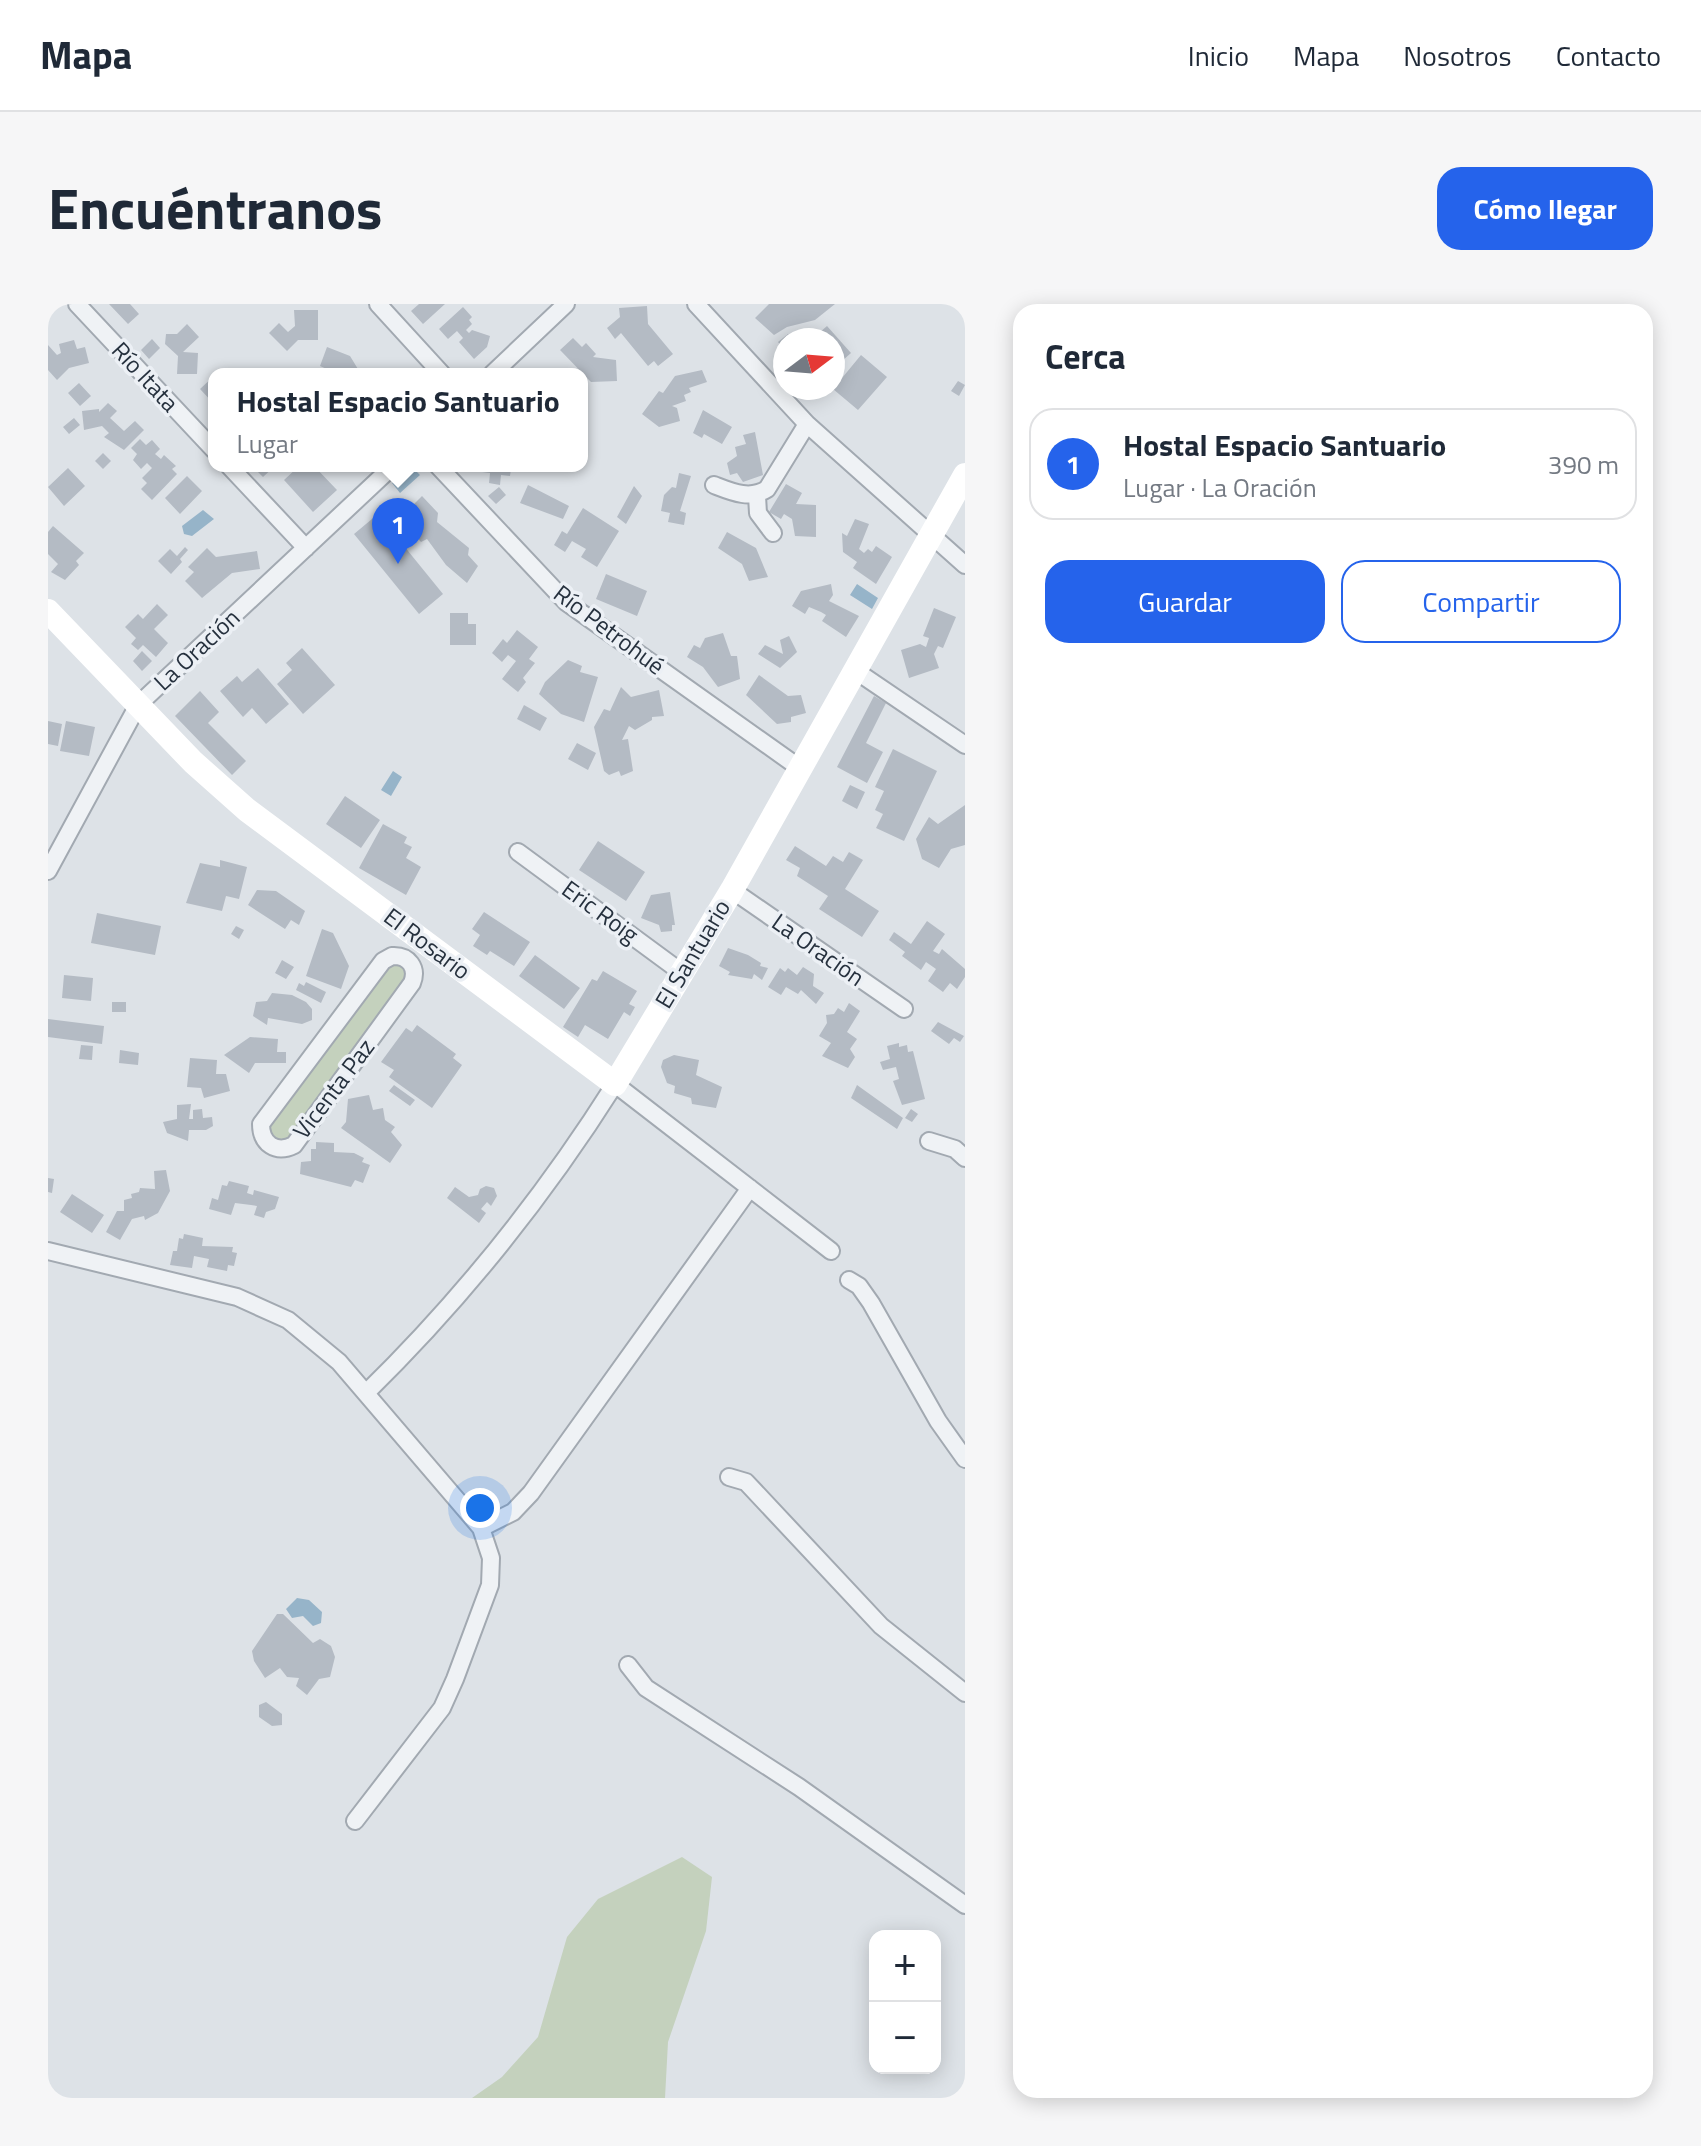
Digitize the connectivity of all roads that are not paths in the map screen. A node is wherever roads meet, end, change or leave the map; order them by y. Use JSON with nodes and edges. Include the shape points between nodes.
{"nodes":[{"id":1,"x":77,"y":304,"type":"edge"},
{"id":2,"x":378,"y":304,"type":"edge"},
{"id":3,"x":566,"y":304,"type":"edge"},
{"id":4,"x":696,"y":304,"type":"edge"},
{"id":5,"x":437,"y":368,"type":"edge"},
{"id":6,"x":498,"y":368,"type":"edge"},
{"id":7,"x":807,"y":424,"type":"junction"},
{"id":8,"x":208,"y":444,"type":"edge"},
{"id":9,"x":235,"y":472,"type":"edge"},
{"id":10,"x":387,"y":472,"type":"edge"},
{"id":11,"x":444,"y":472,"type":"edge"},
{"id":12,"x":965,"y":475,"type":"edge"},
{"id":13,"x":714,"y":485,"type":"dead end"},
{"id":14,"x":757,"y":496,"type":"junction"},
{"id":15,"x":932,"y":532,"type":"junction"},
{"id":16,"x":773,"y":533,"type":"dead end"},
{"id":17,"x":306,"y":548,"type":"junction"},
{"id":18,"x":965,"y":565,"type":"edge"},
{"id":19,"x":48,"y":611,"type":"edge"},
{"id":20,"x":856,"y":671,"type":"junction"},
{"id":21,"x":138,"y":705,"type":"junction"},
{"id":22,"x":965,"y":745,"type":"edge"},
{"id":23,"x":801,"y":769,"type":"junction"},
{"id":24,"x":518,"y":852,"type":"dead end"},
{"id":25,"x":48,"y":871,"type":"edge"},
{"id":26,"x":732,"y":890,"type":"junction"},
{"id":27,"x":414,"y":950,"type":"junction"},
{"id":28,"x":681,"y":972,"type":"junction"},
{"id":29,"x":904,"y":1009,"type":"dead end"},
{"id":30,"x":615,"y":1084,"type":"junction"},
{"id":31,"x":929,"y":1141,"type":"dead end"},
{"id":32,"x":965,"y":1158,"type":"edge"},
{"id":33,"x":750,"y":1188,"type":"junction"},
{"id":34,"x":48,"y":1251,"type":"edge"},
{"id":35,"x":831,"y":1251,"type":"dead end"},
{"id":36,"x":849,"y":1280,"type":"dead end"},
{"id":37,"x":366,"y":1393,"type":"junction"},
{"id":38,"x":965,"y":1459,"type":"edge"},
{"id":39,"x":729,"y":1477,"type":"dead end"},
{"id":40,"x":481,"y":1528,"type":"junction"},
{"id":41,"x":628,"y":1665,"type":"dead end"},
{"id":42,"x":965,"y":1693,"type":"edge"},
{"id":43,"x":355,"y":1821,"type":"dead end"},
{"id":44,"x":965,"y":1905,"type":"edge"}],
"edges":[{"from":1,"to":8,"type":"street","name":"Río Itata"},
{"from":2,"to":5,"type":"street"},
{"from":3,"to":6,"type":"street"},
{"from":4,"to":7,"type":"street"},
{"from":7,"to":14,"type":"street","via":[[767,489]]},
{"from":7,"to":15,"type":"street"},
{"from":9,"to":17,"type":"street"},
{"from":10,"to":17,"type":"street","name":"La Oración"},
{"from":11,"to":23,"type":"street","name":"Río Petrohué","via":[[566,602]]},
{"from":12,"to":15,"type":"street","name":"El Santuario"},
{"from":13,"to":14,"type":"street"},
{"from":14,"to":16,"type":"street","via":[[763,525]]},
{"from":15,"to":18,"type":"street"},
{"from":15,"to":20,"type":"street","name":"El Santuario"},
{"from":17,"to":21,"type":"street","name":"La Oración"},
{"from":19,"to":21,"type":"street","name":"El Rosario"},
{"from":20,"to":22,"type":"street"},
{"from":20,"to":23,"type":"street","name":"El Santuario"},
{"from":21,"to":25,"type":"street","name":"La Oración"},
{"from":21,"to":27,"type":"street","name":"El Rosario","via":[[247,810]]},
{"from":23,"to":26,"type":"street","name":"El Santuario"},
{"from":24,"to":28,"type":"street","name":"Eric Roig"},
{"from":26,"to":28,"type":"street","name":"El Santuario"},
{"from":26,"to":29,"type":"street","name":"La Oración"},
{"from":27,"to":27,"type":"street","name":"Vicenta Paz","via":[[383,961],[261,1124],[270,1146],[294,1145],[412,983]]},
{"from":27,"to":30,"type":"street","name":"El Rosario"},
{"from":28,"to":30,"type":"street","name":"El Santuario"},
{"from":30,"to":33,"type":"street","name":"El Rosario"},
{"from":30,"to":37,"type":"street","name":"El Santuario","via":[[510,1236]]},
{"from":31,"to":32,"type":"street"},
{"from":33,"to":35,"type":"street","name":"El Rosario"},
{"from":33,"to":40,"type":"street","via":[[531,1493],[504,1518]]},
{"from":34,"to":37,"type":"street","via":[[237,1297],[271,1311],[323,1347]]},
{"from":36,"to":38,"type":"street","via":[[871,1303]]},
{"from":37,"to":40,"type":"street"},
{"from":39,"to":42,"type":"street","via":[[746,1482],[881,1626]]},
{"from":40,"to":43,"type":"street","via":[[491,1558],[490,1585],[455,1679],[442,1708]]},
{"from":41,"to":44,"type":"street","via":[[646,1688],[790,1781]]}]}
